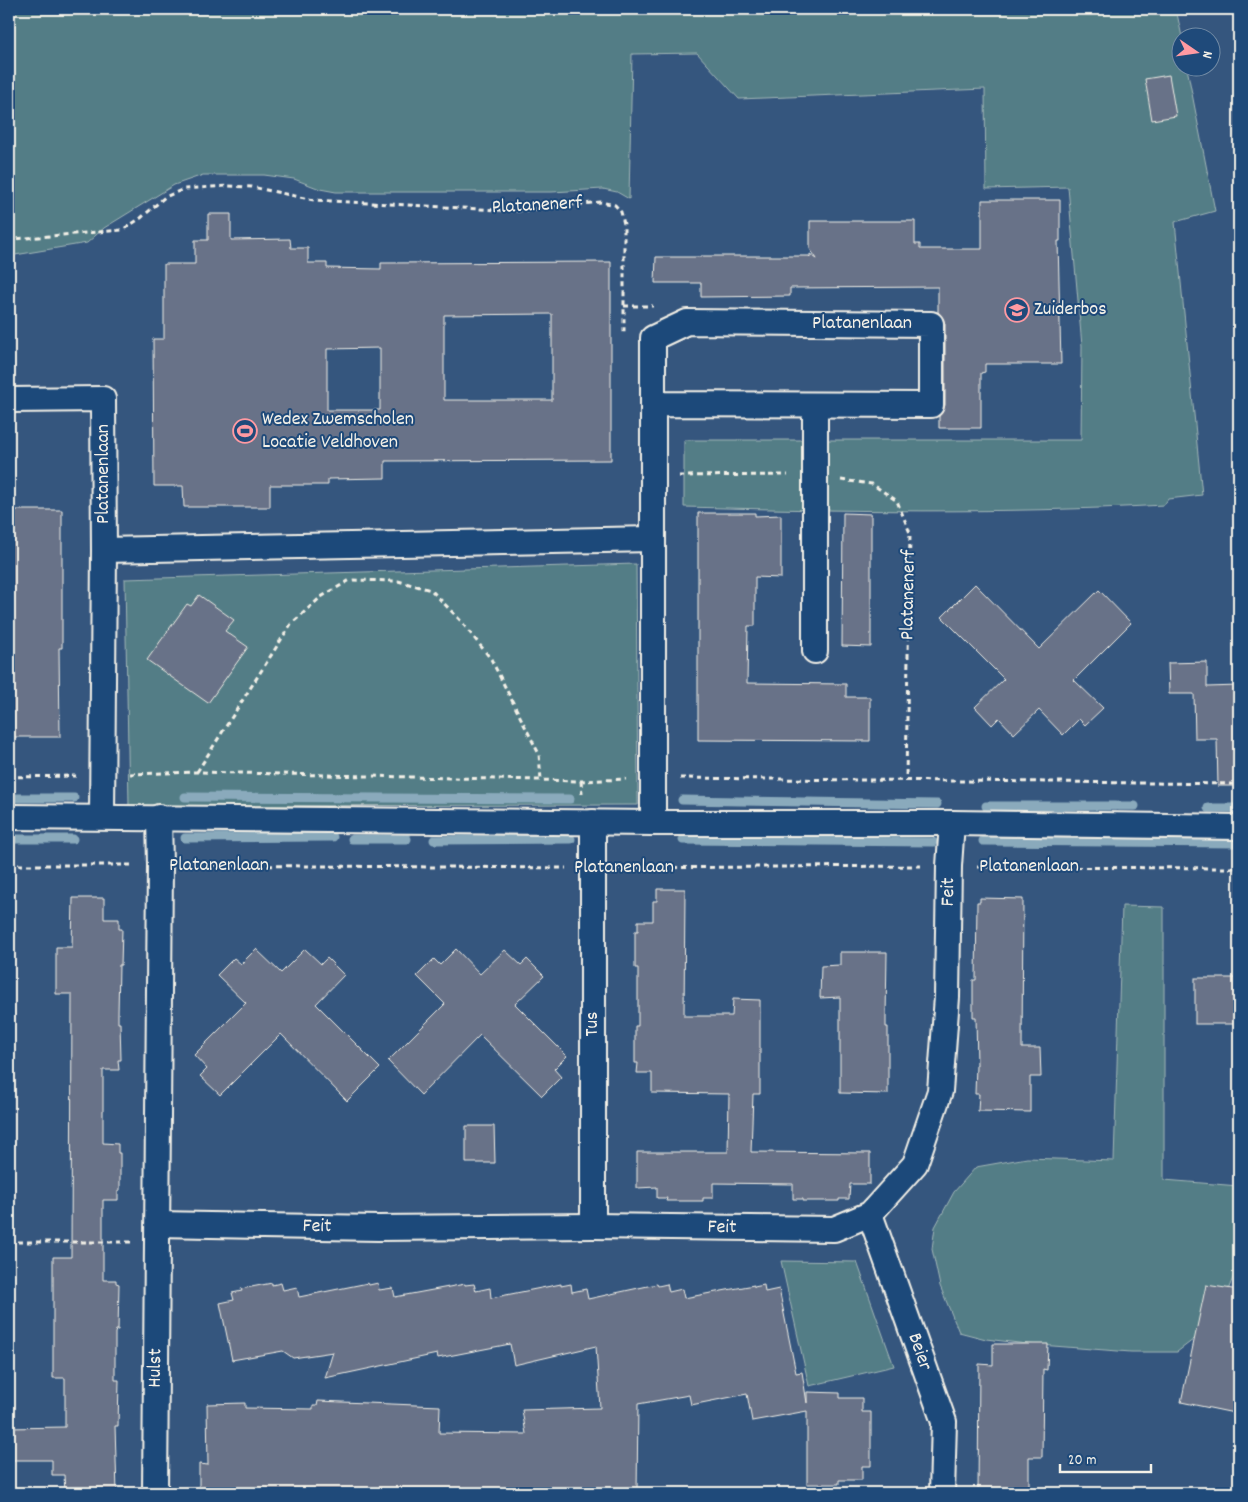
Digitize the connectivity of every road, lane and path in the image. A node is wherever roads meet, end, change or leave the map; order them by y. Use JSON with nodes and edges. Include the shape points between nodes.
{"nodes":[{"id":1,"x":9,"y":241,"type":"edge"},
{"id":2,"x":624,"y":344,"type":"dead end"},
{"id":3,"x":9,"y":400,"type":"edge"},
{"id":4,"x":653,"y":404,"type":"junction"},
{"id":5,"x":815,"y":405,"type":"junction"},
{"id":6,"x":816,"y":474,"type":"junction"},
{"id":7,"x":653,"y":477,"type":"junction"},
{"id":8,"x":653,"y":539,"type":"junction"},
{"id":9,"x":104,"y":550,"type":"junction"},
{"id":10,"x":815,"y":651,"type":"dead end"},
{"id":11,"x":197,"y":772,"type":"dead end"},
{"id":12,"x":906,"y":779,"type":"dead end"},
{"id":13,"x":541,"y":780,"type":"dead end"},
{"id":14,"x":9,"y":817,"type":"edge"},
{"id":15,"x":102,"y":817,"type":"junction"},
{"id":16,"x":159,"y":818,"type":"junction"},
{"id":17,"x":593,"y":822,"type":"junction"},
{"id":18,"x":653,"y":823,"type":"junction"},
{"id":19,"x":952,"y":823,"type":"junction"},
{"id":20,"x":1239,"y":827,"type":"edge"},
{"id":21,"x":9,"y":865,"type":"edge"},
{"id":22,"x":160,"y":865,"type":"junction"},
{"id":23,"x":949,"y":866,"type":"junction"},
{"id":24,"x":593,"y":868,"type":"junction"},
{"id":25,"x":1239,"y":868,"type":"edge"},
{"id":26,"x":870,"y":1214,"type":"junction"},
{"id":27,"x":593,"y":1226,"type":"junction"},
{"id":28,"x":158,"y":1233,"type":"junction"},
{"id":29,"x":9,"y":1242,"type":"edge"},
{"id":30,"x":155,"y":1493,"type":"edge"},
{"id":31,"x":942,"y":1493,"type":"edge"}],
"edges":[{"from":1,"to":2,"type":"path","name":"Platanenerf","via":[[122,230],[142,218],[165,197],[184,189],[227,186],[252,187],[314,200],[518,211],[602,202],[615,205],[624,224]]},
{"from":3,"to":9,"type":"street","name":"Platanenlaan","via":[[103,399]]},
{"from":4,"to":5,"type":"street","name":"Platanenlaan"},
{"from":4,"to":5,"type":"street","name":"Platanenlaan","via":[[653,338],[687,322],[931,324],[931,405]]},
{"from":4,"to":7,"type":"street","name":"Platanenlaan"},
{"from":5,"to":6,"type":"street"},
{"from":6,"to":7,"type":"path","name":"Platanenerf"},
{"from":6,"to":10,"type":"street"},
{"from":6,"to":12,"type":"path","name":"Platanenerf","via":[[872,484],[897,501],[910,533]]},
{"from":7,"to":8,"type":"street","name":"Platanenlaan"},
{"from":8,"to":9,"type":"street","name":"Platanenlaan"},
{"from":8,"to":18,"type":"street","name":"Platanenlaan"},
{"from":9,"to":15,"type":"street","name":"Platanenlaan"},
{"from":11,"to":13,"type":"path","via":[[292,624],[321,596],[350,580],[398,581],[431,590],[491,658],[539,754]]},
{"from":14,"to":15,"type":"street","name":"Platanenlaan"},
{"from":15,"to":16,"type":"street","name":"Platanenlaan"},
{"from":16,"to":17,"type":"street","name":"Platanenlaan"},
{"from":16,"to":22,"type":"street"},
{"from":17,"to":18,"type":"street","name":"Platanenlaan"},
{"from":17,"to":24,"type":"street","name":"Tus"},
{"from":18,"to":19,"type":"street","name":"Platanenlaan"},
{"from":19,"to":20,"type":"street","name":"Platanenlaan"},
{"from":19,"to":23,"type":"street","name":"Feit"},
{"from":21,"to":22,"type":"path","name":"Platanenlaan"},
{"from":22,"to":24,"type":"path","name":"Platanenlaan"},
{"from":22,"to":28,"type":"street"},
{"from":23,"to":24,"type":"path","name":"Platanenlaan"},
{"from":23,"to":25,"type":"path","name":"Platanenlaan"},
{"from":23,"to":26,"type":"street","name":"Feit","via":[[947,997],[940,1091],[915,1164]]},
{"from":24,"to":27,"type":"street","name":"Tus"},
{"from":26,"to":27,"type":"street","name":"Feit","via":[[834,1229]]},
{"from":26,"to":31,"type":"street","name":"Beier","via":[[944,1422]]},
{"from":27,"to":28,"type":"street","name":"Feit"},
{"from":28,"to":29,"type":"path"},
{"from":28,"to":30,"type":"street","name":"Hulst"}]}
